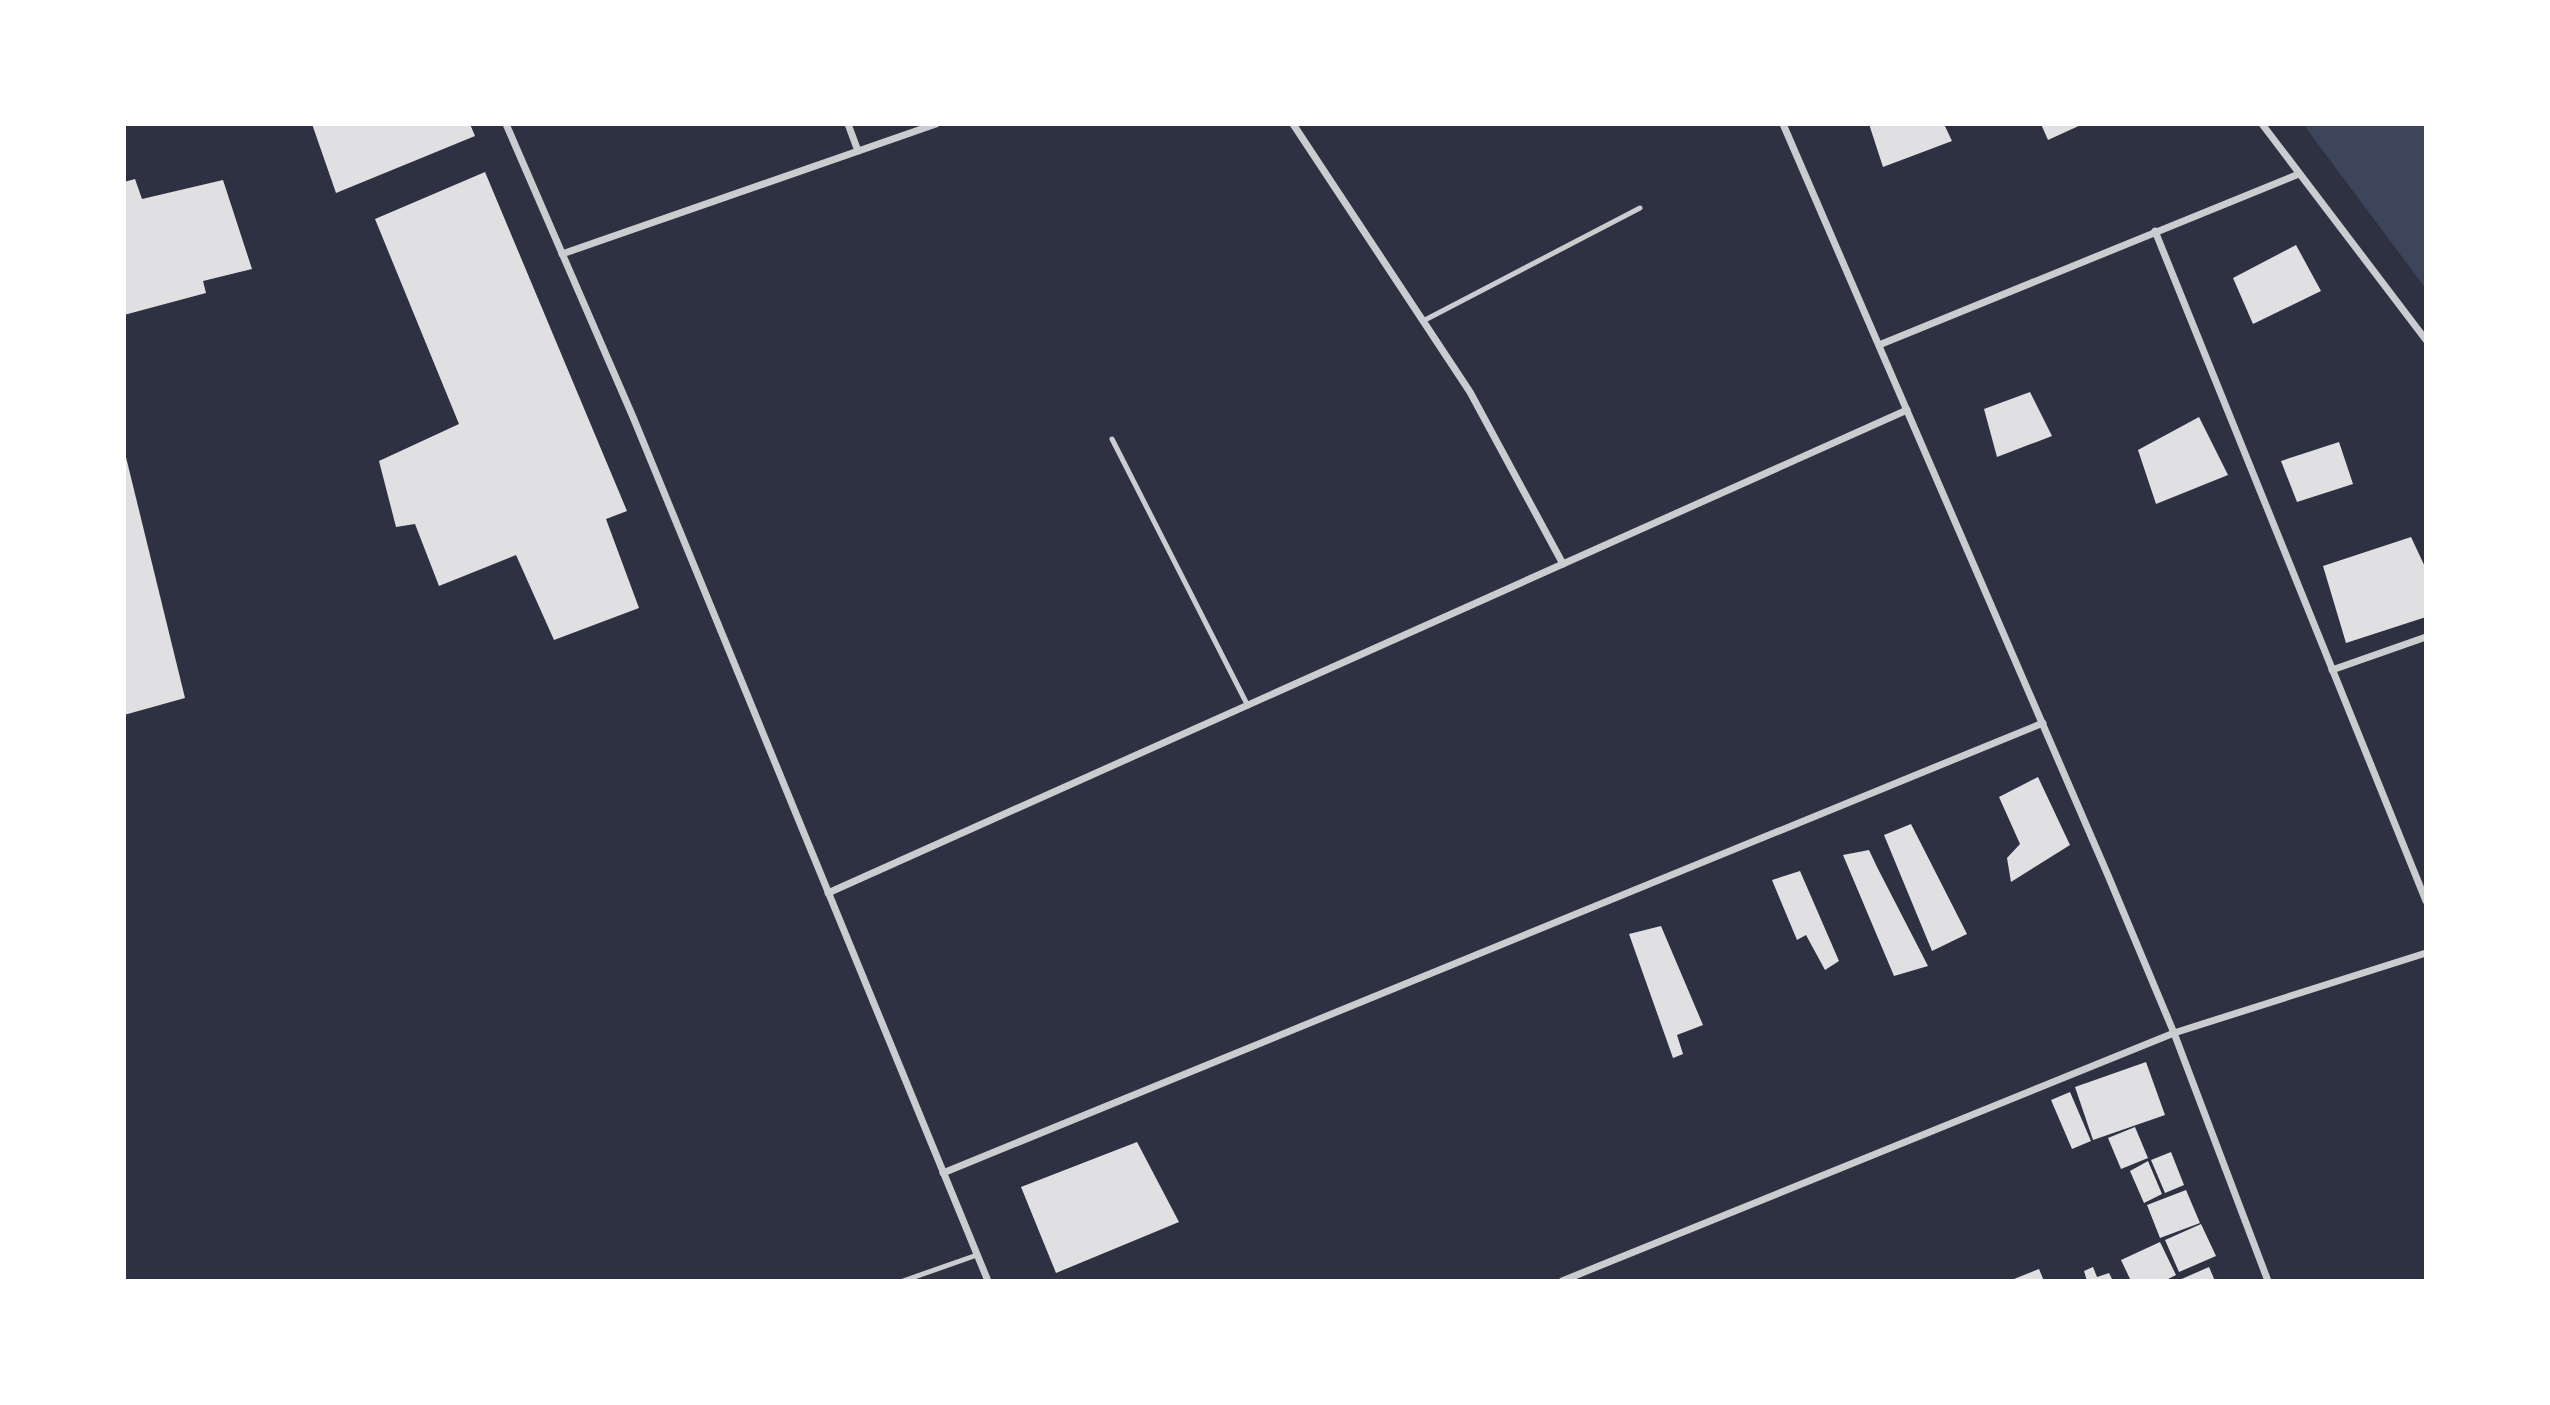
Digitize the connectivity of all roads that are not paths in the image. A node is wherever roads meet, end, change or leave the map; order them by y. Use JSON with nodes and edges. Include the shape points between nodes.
{"nodes":[{"id":1,"x":506,"y":124,"type":"edge"},
{"id":2,"x":848,"y":124,"type":"edge"},
{"id":3,"x":936,"y":124,"type":"edge"},
{"id":4,"x":1293,"y":124,"type":"edge"},
{"id":5,"x":2262,"y":124,"type":"edge"},
{"id":6,"x":1785,"y":125,"type":"edge"},
{"id":7,"x":858,"y":151,"type":"junction"},
{"id":8,"x":2299,"y":174,"type":"junction"},
{"id":9,"x":1640,"y":208,"type":"dead end"},
{"id":10,"x":2155,"y":231,"type":"junction"},
{"id":11,"x":562,"y":254,"type":"junction"},
{"id":12,"x":1423,"y":321,"type":"junction"},
{"id":13,"x":2426,"y":340,"type":"edge"},
{"id":14,"x":1879,"y":345,"type":"junction"},
{"id":15,"x":1907,"y":410,"type":"junction"},
{"id":16,"x":1112,"y":439,"type":"dead end"},
{"id":17,"x":1563,"y":564,"type":"junction"},
{"id":18,"x":2426,"y":638,"type":"edge"},
{"id":19,"x":2332,"y":670,"type":"junction"},
{"id":20,"x":1248,"y":706,"type":"junction"},
{"id":21,"x":2043,"y":723,"type":"junction"},
{"id":22,"x":828,"y":893,"type":"junction"},
{"id":23,"x":2426,"y":901,"type":"edge"},
{"id":24,"x":2426,"y":953,"type":"edge"},
{"id":25,"x":2174,"y":1033,"type":"junction"},
{"id":26,"x":943,"y":1173,"type":"junction"},
{"id":27,"x":977,"y":1255,"type":"junction"},
{"id":28,"x":903,"y":1281,"type":"edge"},
{"id":29,"x":988,"y":1281,"type":"edge"},
{"id":30,"x":1562,"y":1281,"type":"edge"},
{"id":31,"x":2268,"y":1281,"type":"edge"}],
"edges":[{"from":1,"to":11,"type":"street"},
{"from":2,"to":7,"type":"street"},
{"from":3,"to":7,"type":"street"},
{"from":4,"to":12,"type":"street"},
{"from":5,"to":8,"type":"street"},
{"from":6,"to":14,"type":"street"},
{"from":7,"to":11,"type":"street"},
{"from":8,"to":10,"type":"street"},
{"from":8,"to":13,"type":"street"},
{"from":9,"to":12,"type":"lane"},
{"from":10,"to":14,"type":"street"},
{"from":10,"to":19,"type":"street"},
{"from":11,"to":22,"type":"street"},
{"from":12,"to":17,"type":"street","via":[[1470,392]]},
{"from":14,"to":15,"type":"street"},
{"from":15,"to":17,"type":"street"},
{"from":15,"to":21,"type":"street"},
{"from":16,"to":20,"type":"lane"},
{"from":17,"to":20,"type":"street"},
{"from":18,"to":19,"type":"street"},
{"from":19,"to":23,"type":"street"},
{"from":20,"to":22,"type":"street"},
{"from":21,"to":25,"type":"street"},
{"from":21,"to":26,"type":"street"},
{"from":22,"to":26,"type":"street"},
{"from":24,"to":25,"type":"street"},
{"from":25,"to":30,"type":"street"},
{"from":25,"to":31,"type":"street"},
{"from":26,"to":27,"type":"street"},
{"from":27,"to":28,"type":"lane"},
{"from":27,"to":29,"type":"street"}]}
